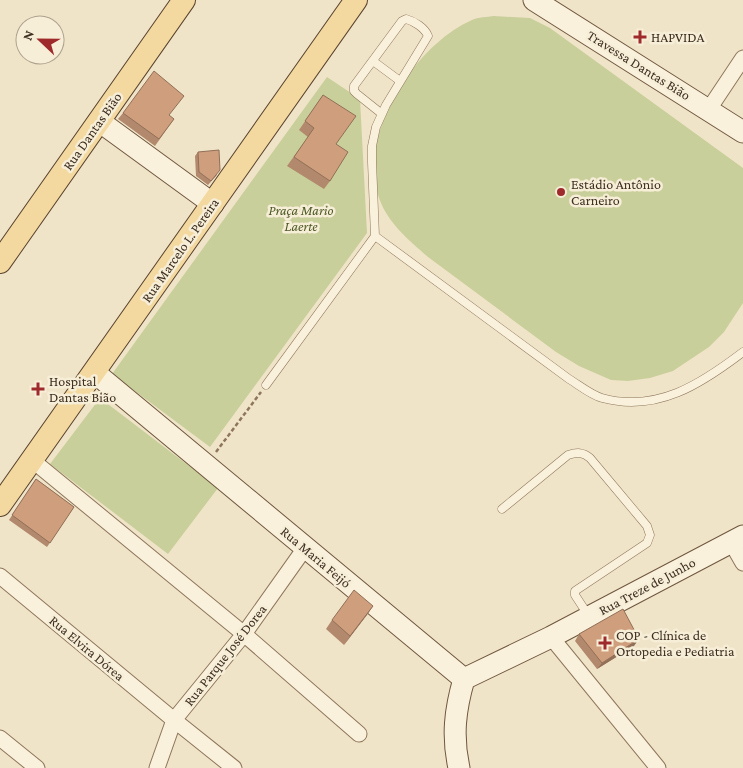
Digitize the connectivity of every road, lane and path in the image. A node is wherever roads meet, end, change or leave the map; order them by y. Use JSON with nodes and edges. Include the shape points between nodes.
{"nodes":[{"id":1,"x":184,"y":0,"type":"edge"},
{"id":2,"x":356,"y":0,"type":"edge"},
{"id":3,"x":534,"y":0,"type":"edge"},
{"id":4,"x":743,"y":58,"type":"edge"},
{"id":5,"x":373,"y":61,"type":"junction"},
{"id":6,"x":400,"y":81,"type":"junction"},
{"id":7,"x":709,"y":109,"type":"junction"},
{"id":8,"x":382,"y":114,"type":"junction"},
{"id":9,"x":98,"y":121,"type":"junction"},
{"id":10,"x":743,"y":132,"type":"edge"},
{"id":11,"x":212,"y":204,"type":"junction"},
{"id":12,"x":375,"y":236,"type":"junction"},
{"id":13,"x":0,"y":262,"type":"edge"},
{"id":14,"x":743,"y":352,"type":"edge"},
{"id":15,"x":94,"y":372,"type":"junction"},
{"id":16,"x":266,"y":385,"type":"joint"},
{"id":17,"x":32,"y":460,"type":"junction"},
{"id":18,"x":206,"y":465,"type":"junction"},
{"id":19,"x":1,"y":501,"type":"edge"},
{"id":20,"x":502,"y":509,"type":"dead end"},
{"id":21,"x":737,"y":539,"type":"edge"},
{"id":22,"x":305,"y":548,"type":"junction"},
{"id":23,"x":743,"y":563,"type":"edge"},
{"id":24,"x":0,"y":576,"type":"edge"},
{"id":25,"x":589,"y":617,"type":"junction"},
{"id":26,"x":244,"y":634,"type":"junction"},
{"id":27,"x":551,"y":637,"type":"junction"},
{"id":28,"x":464,"y":679,"type":"junction"},
{"id":29,"x":174,"y":720,"type":"junction"},
{"id":30,"x":360,"y":734,"type":"dead end"},
{"id":31,"x":0,"y":738,"type":"edge"},
{"id":32,"x":37,"y":768,"type":"edge"},
{"id":33,"x":157,"y":768,"type":"edge"},
{"id":34,"x":234,"y":768,"type":"edge"},
{"id":35,"x":459,"y":768,"type":"edge"},
{"id":36,"x":658,"y":768,"type":"edge"}],
"edges":[{"from":1,"to":9,"type":"main road","name":"Rua Dantas Bião"},
{"from":2,"to":11,"type":"main road","name":"Rua Marcelo L. Pereira"},
{"from":3,"to":7,"type":"street","name":"Travessa Dantas Bião"},
{"from":4,"to":7,"type":"street"},
{"from":5,"to":6,"type":"lane"},
{"from":5,"to":6,"type":"lane","via":[[402,21],[412,21],[428,36]]},
{"from":5,"to":8,"type":"lane","via":[[354,86],[354,91]]},
{"from":6,"to":8,"type":"lane"},
{"from":7,"to":10,"type":"street","name":"Travessa Dantas Bião"},
{"from":8,"to":12,"type":"lane","via":[[372,146]]},
{"from":9,"to":11,"type":"street"},
{"from":9,"to":13,"type":"main road","name":"Rua Dantas Bião"},
{"from":11,"to":15,"type":"main road","name":"Rua Marcelo L. Pereira"},
{"from":12,"to":14,"type":"lane","via":[[569,379],[601,398],[625,401],[673,396],[710,377]]},
{"from":12,"to":16,"type":"lane"},
{"from":15,"to":17,"type":"main road","name":"Rua Marcelo L. Pereira"},
{"from":15,"to":18,"type":"street","name":"Rua Maria Feijó"},
{"from":16,"to":18,"type":"path"},
{"from":17,"to":19,"type":"main road","name":"Rua Marcelo L. Pereira"},
{"from":17,"to":26,"type":"street"},
{"from":18,"to":22,"type":"street","name":"Rua Maria Feijó"},
{"from":20,"to":25,"type":"lane","via":[[568,455],[576,452],[590,458],[647,526],[650,534],[647,543],[575,591]]},
{"from":21,"to":23,"type":"street"},
{"from":21,"to":25,"type":"street","name":"Rua Treze de Junho"},
{"from":22,"to":26,"type":"street","name":"Rua Parque José Dorea"},
{"from":22,"to":28,"type":"street","name":"Rua Maria Feijó"},
{"from":24,"to":29,"type":"street","name":"Rua Elvira Dórea"},
{"from":25,"to":27,"type":"street","name":"Rua Treze de Junho"},
{"from":26,"to":29,"type":"street","name":"Rua Parque José Dorea"},
{"from":26,"to":30,"type":"street"},
{"from":27,"to":28,"type":"street"},
{"from":27,"to":36,"type":"street"},
{"from":28,"to":35,"type":"street","via":[[456,707]]},
{"from":29,"to":33,"type":"street","name":"Rua Parque José Dorea"},
{"from":29,"to":34,"type":"street","name":"Rua Elvira Dórea"},
{"from":31,"to":32,"type":"street"}]}
